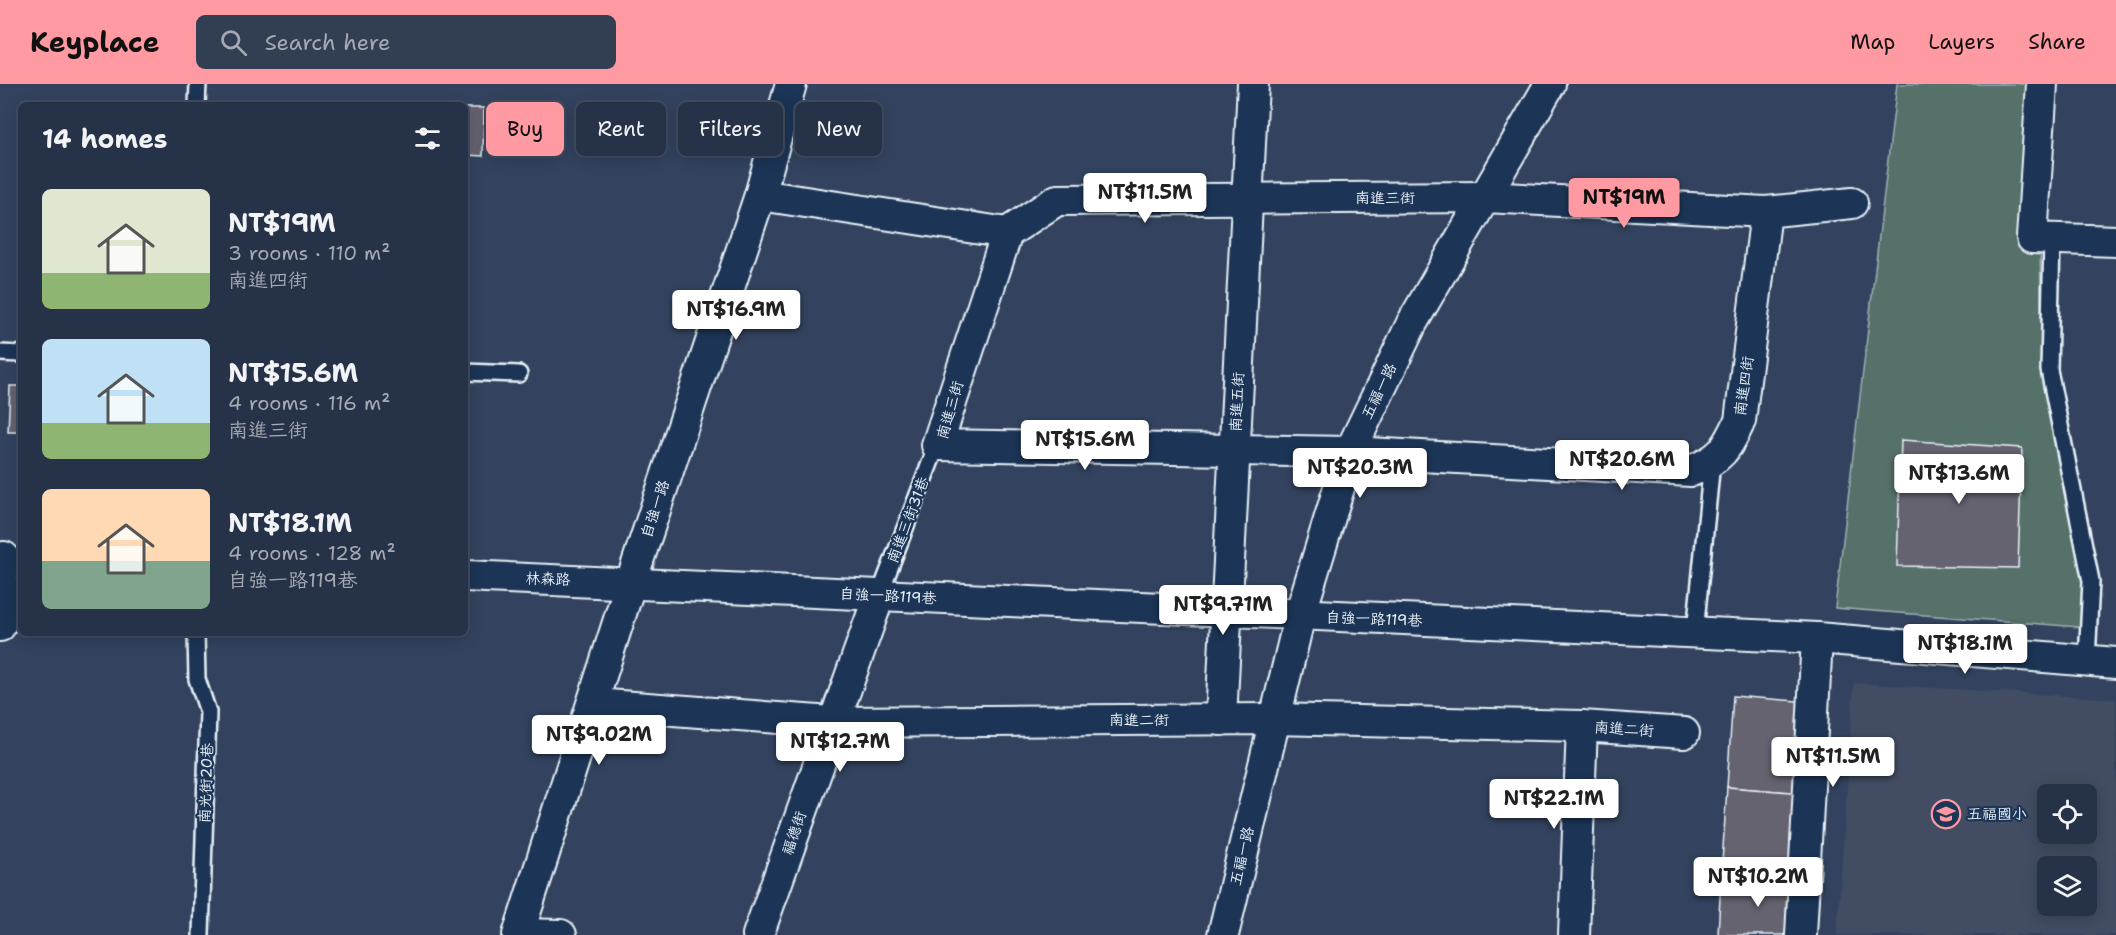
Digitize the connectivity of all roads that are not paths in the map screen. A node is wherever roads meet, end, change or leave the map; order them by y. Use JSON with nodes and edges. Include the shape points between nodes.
{"nodes":[{"id":1,"x":198,"y":84,"type":"edge"},
{"id":2,"x":791,"y":84,"type":"edge"},
{"id":3,"x":1253,"y":84,"type":"edge"},
{"id":4,"x":1550,"y":84,"type":"edge"},
{"id":5,"x":2042,"y":84,"type":"edge"},
{"id":6,"x":197,"y":102,"type":"edge"},
{"id":7,"x":760,"y":195,"type":"junction"},
{"id":8,"x":1485,"y":197,"type":"junction"},
{"id":9,"x":1247,"y":199,"type":"junction"},
{"id":10,"x":1852,"y":203,"type":"dead end"},
{"id":11,"x":1766,"y":212,"type":"junction"},
{"id":12,"x":1007,"y":233,"type":"junction"},
{"id":13,"x":2042,"y":239,"type":"junction"},
{"id":14,"x":2116,"y":242,"type":"edge"},
{"id":15,"x":0,"y":354,"type":"edge"},
{"id":16,"x":18,"y":354,"type":"edge"},
{"id":17,"x":468,"y":372,"type":"edge"},
{"id":18,"x":519,"y":374,"type":"dead end"},
{"id":19,"x":937,"y":445,"type":"junction"},
{"id":20,"x":1234,"y":450,"type":"junction"},
{"id":21,"x":1350,"y":452,"type":"junction"},
{"id":22,"x":1712,"y":462,"type":"junction"},
{"id":23,"x":8,"y":557,"type":"edge"},
{"id":24,"x":468,"y":576,"type":"edge"},
{"id":25,"x":631,"y":582,"type":"junction"},
{"id":26,"x":879,"y":596,"type":"junction"},
{"id":27,"x":1227,"y":612,"type":"junction"},
{"id":28,"x":1299,"y":615,"type":"junction"},
{"id":29,"x":0,"y":626,"type":"edge"},
{"id":30,"x":1695,"y":632,"type":"junction"},
{"id":31,"x":196,"y":636,"type":"edge"},
{"id":32,"x":1817,"y":638,"type":"junction"},
{"id":33,"x":2102,"y":662,"type":"edge"},
{"id":34,"x":594,"y":704,"type":"junction"},
{"id":35,"x":1273,"y":719,"type":"junction"},
{"id":36,"x":1221,"y":720,"type":"junction"},
{"id":37,"x":832,"y":722,"type":"junction"},
{"id":38,"x":1582,"y":726,"type":"junction"},
{"id":39,"x":1684,"y":733,"type":"dead end"},
{"id":40,"x":518,"y":934,"type":"edge"},
{"id":41,"x":201,"y":935,"type":"edge"},
{"id":42,"x":561,"y":935,"type":"edge"},
{"id":43,"x":758,"y":935,"type":"edge"},
{"id":44,"x":1223,"y":935,"type":"edge"},
{"id":45,"x":1574,"y":935,"type":"edge"},
{"id":46,"x":1801,"y":935,"type":"edge"}],
"edges":[{"from":1,"to":6,"type":"lane"},
{"from":2,"to":7,"type":"street","name":"自強一路"},
{"from":3,"to":9,"type":"street","name":"南進五街"},
{"from":4,"to":8,"type":"street","name":"五福一路"},
{"from":5,"to":13,"type":"street"},
{"from":7,"to":12,"type":"street"},
{"from":7,"to":25,"type":"street","name":"自強一路"},
{"from":8,"to":9,"type":"street","name":"南進三街"},
{"from":8,"to":11,"type":"street"},
{"from":8,"to":21,"type":"street","name":"五福一路","via":[[1412,323]]},
{"from":9,"to":12,"type":"street","name":"南進三街","via":[[1057,200]]},
{"from":9,"to":20,"type":"street","name":"南進五街"},
{"from":10,"to":11,"type":"street"},
{"from":11,"to":22,"type":"street","name":"南進四街","via":[[1740,421],[1728,447]]},
{"from":12,"to":19,"type":"street","name":"南進三街"},
{"from":13,"to":14,"type":"street"},
{"from":13,"to":33,"type":"lane","via":[[2049,370],[2091,581]]},
{"from":15,"to":16,"type":"lane"},
{"from":17,"to":18,"type":"lane"},
{"from":19,"to":20,"type":"street","name":"南進三街"},
{"from":19,"to":26,"type":"lane","name":"南進三街31巷"},
{"from":20,"to":21,"type":"street"},
{"from":20,"to":27,"type":"street","name":"南進五街"},
{"from":21,"to":22,"type":"street","via":[[1691,471]]},
{"from":21,"to":28,"type":"street","name":"五福一路"},
{"from":22,"to":30,"type":"lane"},
{"from":23,"to":29,"type":"street"},
{"from":24,"to":25,"type":"street","name":"林森路"},
{"from":25,"to":26,"type":"street","name":"自強一路119巷"},
{"from":25,"to":34,"type":"street","name":"自強一路"},
{"from":26,"to":27,"type":"street","name":"自強一路119巷"},
{"from":26,"to":37,"type":"street","name":"福德街"},
{"from":27,"to":28,"type":"street","name":"自強一路119巷"},
{"from":27,"to":36,"type":"street","name":"南進五街"},
{"from":28,"to":30,"type":"street","name":"自強一路119巷"},
{"from":28,"to":35,"type":"street","name":"五福一路"},
{"from":30,"to":32,"type":"street","name":"自強一路119巷"},
{"from":31,"to":41,"type":"lane","name":"南光街20巷","via":[[196,679],[208,712]]},
{"from":32,"to":33,"type":"street","name":"自強一路119巷"},
{"from":32,"to":46,"type":"street"},
{"from":34,"to":37,"type":"street","name":"南進二街"},
{"from":34,"to":40,"type":"street","name":"自強一路"},
{"from":35,"to":36,"type":"street","name":"南進二街"},
{"from":35,"to":38,"type":"street","name":"南進二街"},
{"from":35,"to":44,"type":"street","name":"五福一路"},
{"from":36,"to":37,"type":"street","name":"南進二街"},
{"from":37,"to":43,"type":"street","name":"福德街"},
{"from":38,"to":39,"type":"street","name":"南進二街"},
{"from":38,"to":45,"type":"street"},
{"from":40,"to":42,"type":"street"}]}
